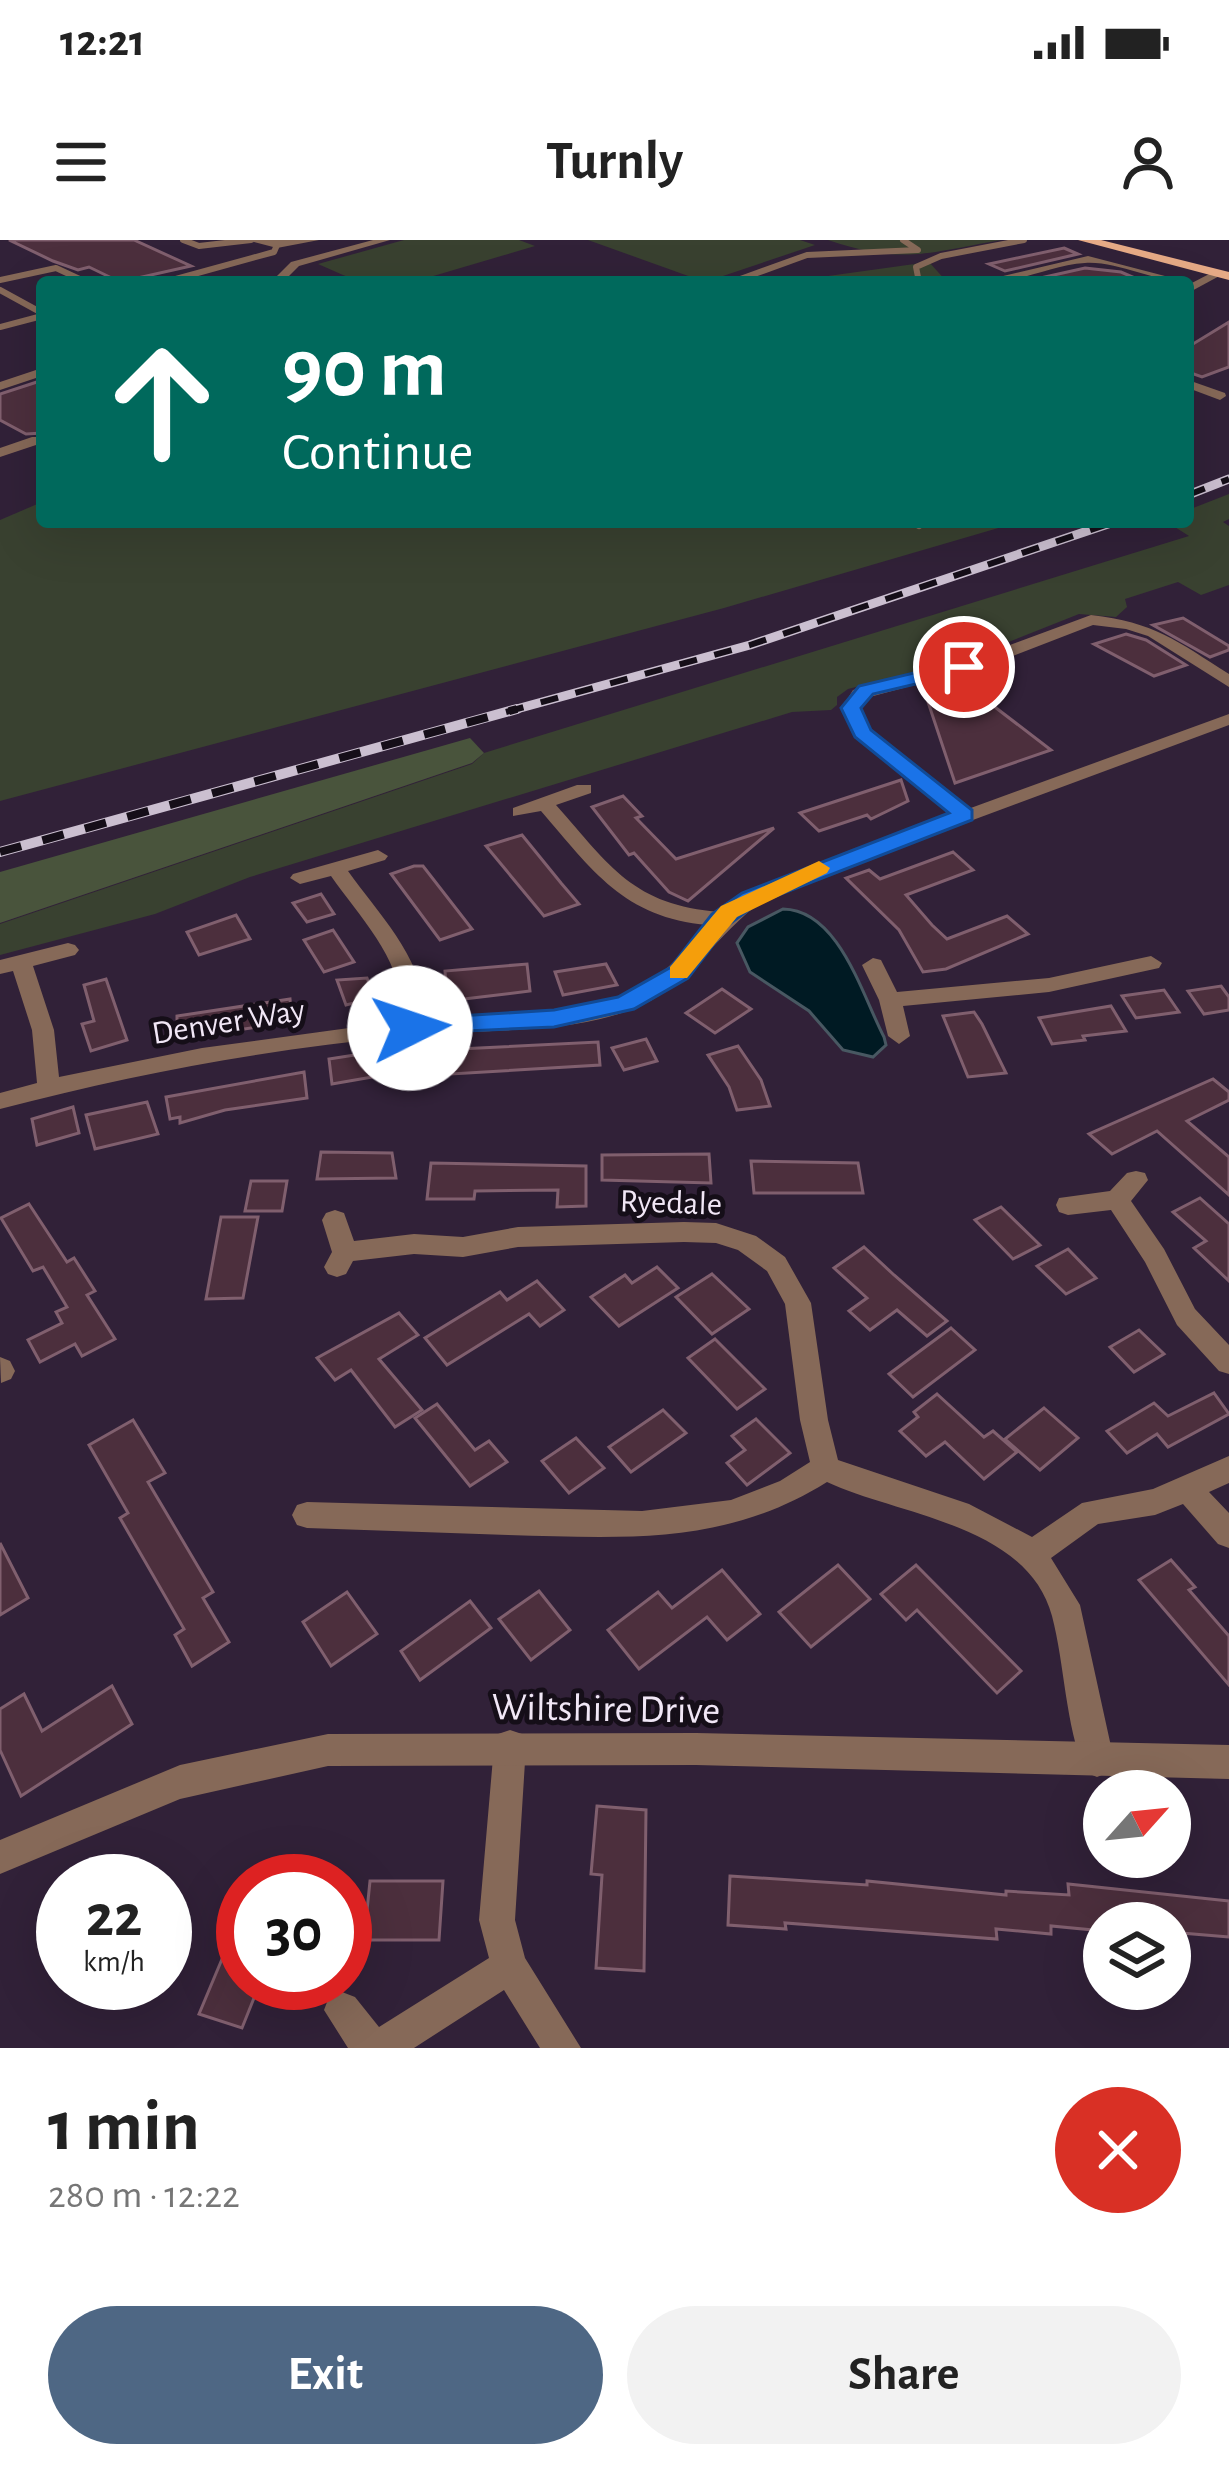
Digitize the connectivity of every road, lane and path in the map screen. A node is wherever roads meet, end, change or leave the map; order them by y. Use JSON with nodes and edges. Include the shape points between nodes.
{"nodes":[{"id":1,"x":183,"y":240,"type":"edge"},
{"id":2,"x":251,"y":240,"type":"edge"},
{"id":3,"x":314,"y":240,"type":"edge"},
{"id":4,"x":385,"y":240,"type":"edge"},
{"id":5,"x":903,"y":240,"type":"edge"},
{"id":6,"x":1024,"y":240,"type":"edge"},
{"id":7,"x":1085,"y":240,"type":"edge"},
{"id":8,"x":277,"y":245,"type":"junction"},
{"id":9,"x":916,"y":252,"type":"junction"},
{"id":10,"x":941,"y":256,"type":"junction"},
{"id":11,"x":23,"y":274,"type":"junction"},
{"id":12,"x":1223,"y":275,"type":"edge"},
{"id":13,"x":73,"y":276,"type":"edge"},
{"id":14,"x":186,"y":276,"type":"edge"},
{"id":15,"x":283,"y":276,"type":"edge"},
{"id":16,"x":749,"y":276,"type":"edge"},
{"id":17,"x":918,"y":276,"type":"edge"},
{"id":18,"x":1010,"y":276,"type":"edge"},
{"id":19,"x":1155,"y":276,"type":"edge"},
{"id":20,"x":0,"y":280,"type":"edge"},
{"id":21,"x":36,"y":281,"type":"edge"},
{"id":22,"x":1194,"y":283,"type":"edge"},
{"id":23,"x":0,"y":290,"type":"edge"},
{"id":24,"x":36,"y":311,"type":"edge"},
{"id":25,"x":36,"y":317,"type":"edge"},
{"id":26,"x":0,"y":327,"type":"edge"},
{"id":27,"x":36,"y":374,"type":"edge"},
{"id":28,"x":0,"y":386,"type":"edge"},
{"id":29,"x":1194,"y":386,"type":"edge"},
{"id":30,"x":1225,"y":394,"type":"edge"},
{"id":31,"x":1205,"y":403,"type":"dead end"},
{"id":32,"x":36,"y":440,"type":"edge"},
{"id":33,"x":3,"y":449,"type":"edge"},
{"id":34,"x":1229,"y":682,"type":"edge"},
{"id":35,"x":1229,"y":719,"type":"edge"},
{"id":36,"x":584,"y":789,"type":"dead end"},
{"id":37,"x":544,"y":803,"type":"junction"},
{"id":38,"x":520,"y":812,"type":"dead end"},
{"id":39,"x":964,"y":815,"type":"junction"},
{"id":40,"x":378,"y":856,"type":"dead end"},
{"id":41,"x":337,"y":869,"type":"junction"},
{"id":42,"x":300,"y":878,"type":"dead end"},
{"id":43,"x":720,"y":920,"type":"junction"},
{"id":44,"x":68,"y":950,"type":"dead end"},
{"id":45,"x":1151,"y":963,"type":"dead end"},
{"id":46,"x":873,"y":965,"type":"dead end"},
{"id":47,"x":11,"y":966,"type":"edge"},
{"id":48,"x":890,"y":1000,"type":"junction"},
{"id":49,"x":410,"y":1028,"type":"junction"},
{"id":50,"x":899,"y":1036,"type":"dead end"},
{"id":51,"x":49,"y":1088,"type":"junction"},
{"id":52,"x":0,"y":1101,"type":"edge"},
{"id":53,"x":1068,"y":1205,"type":"dead end"},
{"id":54,"x":335,"y":1220,"type":"dead end"},
{"id":55,"x":1229,"y":1363,"type":"edge"},
{"id":56,"x":826,"y":1468,"type":"junction"},
{"id":57,"x":1229,"y":1469,"type":"edge"},
{"id":58,"x":1189,"y":1490,"type":"junction"},
{"id":59,"x":307,"y":1515,"type":"dead end"},
{"id":60,"x":1229,"y":1534,"type":"edge"},
{"id":61,"x":1031,"y":1554,"type":"junction"},
{"id":62,"x":511,"y":1746,"type":"junction"},
{"id":63,"x":1097,"y":1760,"type":"junction"},
{"id":64,"x":1229,"y":1762,"type":"edge"},
{"id":65,"x":0,"y":1857,"type":"edge"},
{"id":66,"x":509,"y":1966,"type":"junction"},
{"id":67,"x":342,"y":2010,"type":"dead end"},
{"id":68,"x":371,"y":2048,"type":"edge"},
{"id":69,"x":380,"y":2048,"type":"edge"},
{"id":70,"x":562,"y":2048,"type":"edge"}],
"edges":[{"from":1,"to":2,"type":"lane"},
{"from":2,"to":8,"type":"street"},
{"from":3,"to":8,"type":"street"},
{"from":4,"to":15,"type":"street","via":[[295,264]]},
{"from":5,"to":9,"type":"lane"},
{"from":6,"to":10,"type":"lane"},
{"from":7,"to":12,"type":"main road"},
{"from":8,"to":14,"type":"lane"},
{"from":9,"to":10,"type":"lane"},
{"from":9,"to":16,"type":"lane","via":[[807,255]]},
{"from":10,"to":17,"type":"lane","via":[[916,267]]},
{"from":11,"to":13,"type":"lane","via":[[56,268]]},
{"from":11,"to":20,"type":"lane"},
{"from":11,"to":21,"type":"lane"},
{"from":12,"to":22,"type":"street"},
{"from":18,"to":19,"type":"street","via":[[1094,259]]},
{"from":23,"to":24,"type":"lane"},
{"from":25,"to":26,"type":"lane"},
{"from":27,"to":28,"type":"street"},
{"from":29,"to":30,"type":"street"},
{"from":30,"to":31,"type":"street"},
{"from":32,"to":33,"type":"street"},
{"from":34,"to":39,"type":"street","via":[[1154,633],[1091,620],[986,660],[859,694],[851,708],[857,727]]},
{"from":35,"to":39,"type":"street"},
{"from":36,"to":37,"type":"street"},
{"from":37,"to":38,"type":"street"},
{"from":37,"to":43,"type":"street","via":[[628,896],[668,914]]},
{"from":39,"to":43,"type":"street","via":[[797,877]]},
{"from":40,"to":41,"type":"street"},
{"from":41,"to":42,"type":"street"},
{"from":41,"to":49,"type":"street","via":[[410,976]]},
{"from":43,"to":49,"type":"street","name":"Denver Way","via":[[692,961],[626,1004],[554,1019]]},
{"from":44,"to":47,"type":"street"},
{"from":45,"to":48,"type":"street","via":[[1049,985]]},
{"from":46,"to":48,"type":"street"},
{"from":47,"to":51,"type":"street","via":[[43,1030]]},
{"from":48,"to":50,"type":"street"},
{"from":49,"to":51,"type":"street","name":"Denver Way","via":[[182,1059]]},
{"from":51,"to":52,"type":"street","name":"Denver Way"},
{"from":53,"to":55,"type":"street","via":[[1126,1190],[1186,1317]]},
{"from":54,"to":56,"type":"street","name":"Ryedale","via":[[341,1260],[414,1244],[463,1247],[518,1237],[684,1232],[747,1243],[776,1264],[799,1303]]},
{"from":56,"to":59,"type":"street","via":[[731,1513],[642,1525]]},
{"from":56,"to":61,"type":"street","via":[[984,1521]]},
{"from":57,"to":58,"type":"street"},
{"from":58,"to":60,"type":"street"},
{"from":58,"to":61,"type":"street","via":[[1092,1512]]},
{"from":61,"to":63,"type":"street","via":[[1065,1605]]},
{"from":62,"to":63,"type":"street","name":"Wiltshire Drive"},
{"from":62,"to":65,"type":"street","name":"Wiltshire Drive","via":[[328,1750],[244,1766],[180,1782]]},
{"from":62,"to":66,"type":"street","via":[[496,1897]]},
{"from":63,"to":64,"type":"street","name":"Wiltshire Drive"},
{"from":66,"to":69,"type":"street"},
{"from":66,"to":70,"type":"street"},
{"from":67,"to":68,"type":"street"}]}
